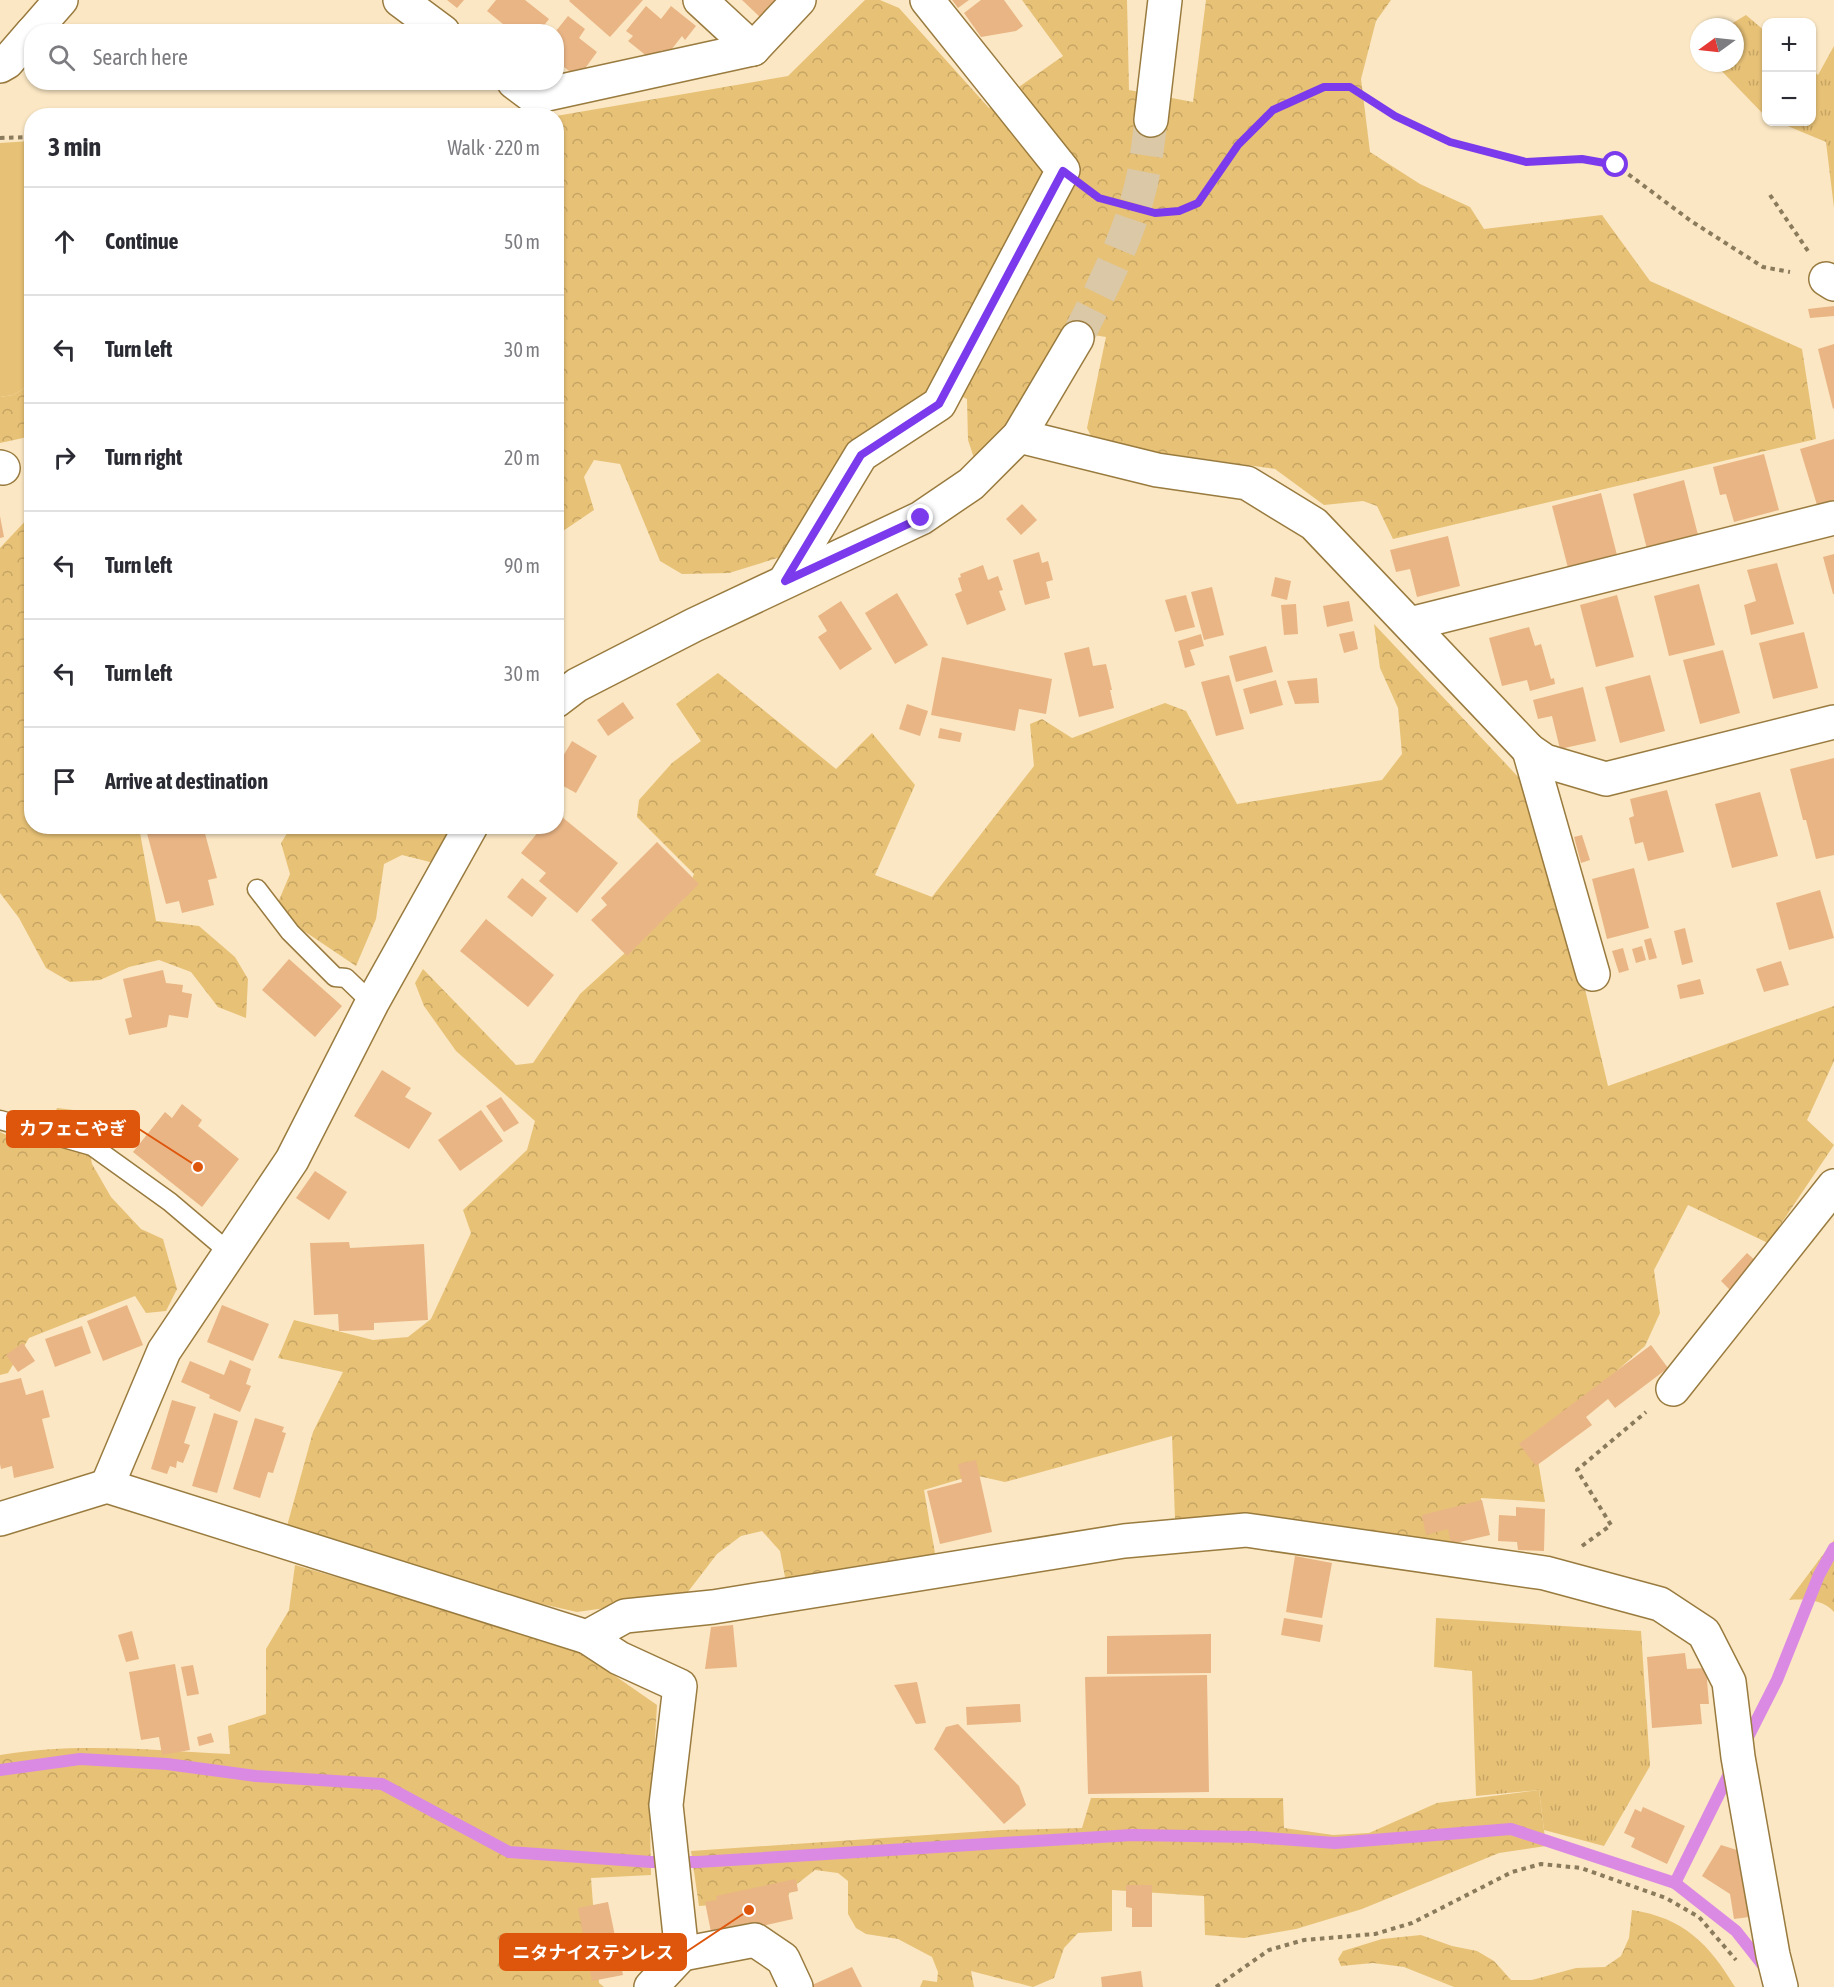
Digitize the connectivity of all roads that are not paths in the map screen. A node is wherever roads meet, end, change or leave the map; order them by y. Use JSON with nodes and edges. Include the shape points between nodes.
{"nodes":[{"id":1,"x":61,"y":0,"type":"edge"},
{"id":2,"x":400,"y":0,"type":"edge"},
{"id":3,"x":700,"y":0,"type":"edge"},
{"id":4,"x":799,"y":0,"type":"edge"},
{"id":5,"x":927,"y":0,"type":"edge"},
{"id":6,"x":1165,"y":0,"type":"edge"},
{"id":7,"x":39,"y":24,"type":"edge"},
{"id":8,"x":432,"y":24,"type":"edge"},
{"id":9,"x":24,"y":42,"type":"edge"},
{"id":10,"x":753,"y":49,"type":"junction"},
{"id":11,"x":0,"y":66,"type":"edge"},
{"id":12,"x":525,"y":90,"type":"edge"},
{"id":13,"x":1152,"y":120,"type":"tunnel mouth"},
{"id":14,"x":1077,"y":338,"type":"tunnel mouth"},
{"id":15,"x":1019,"y":436,"type":"junction"},
{"id":16,"x":1834,"y":518,"type":"edge"},
{"id":17,"x":785,"y":581,"type":"junction"},
{"id":18,"x":1410,"y":624,"type":"junction"},
{"id":19,"x":564,"y":695,"type":"edge"},
{"id":20,"x":1834,"y":722,"type":"edge"},
{"id":21,"x":1529,"y":750,"type":"junction"},
{"id":22,"x":467,"y":834,"type":"edge"},
{"id":23,"x":257,"y":889,"type":"dead end"},
{"id":24,"x":1593,"y":974,"type":"dead end"},
{"id":25,"x":372,"y":1003,"type":"junction"},
{"id":26,"x":0,"y":1120,"type":"edge"},
{"id":27,"x":1834,"y":1186,"type":"edge"},
{"id":28,"x":230,"y":1252,"type":"junction"},
{"id":29,"x":1673,"y":1389,"type":"road end"},
{"id":30,"x":107,"y":1485,"type":"junction"},
{"id":31,"x":0,"y":1519,"type":"edge"},
{"id":32,"x":587,"y":1637,"type":"junction"},
{"id":33,"x":682,"y":1954,"type":"junction"},
{"id":34,"x":1779,"y":1980,"type":"edge"},
{"id":35,"x":651,"y":1987,"type":"edge"},
{"id":36,"x":796,"y":1987,"type":"edge"}],
"edges":[{"from":1,"to":7,"type":"street"},
{"from":2,"to":8,"type":"street"},
{"from":3,"to":10,"type":"street"},
{"from":4,"to":10,"type":"street"},
{"from":5,"to":17,"type":"street","via":[[1063,171],[939,404],[861,455]]},
{"from":6,"to":13,"type":"street"},
{"from":9,"to":11,"type":"street"},
{"from":10,"to":12,"type":"street","via":[[534,97]]},
{"from":14,"to":15,"type":"street"},
{"from":15,"to":17,"type":"street","via":[[971,484],[921,518]]},
{"from":15,"to":18,"type":"street","via":[[1157,470],[1247,483],[1314,524]]},
{"from":16,"to":18,"type":"street"},
{"from":17,"to":19,"type":"street"},
{"from":18,"to":21,"type":"street"},
{"from":20,"to":21,"type":"street","via":[[1606,779],[1545,761]]},
{"from":21,"to":24,"type":"street"},
{"from":22,"to":25,"type":"street"},
{"from":23,"to":25,"type":"lane","via":[[290,932],[335,977],[346,978]]},
{"from":25,"to":28,"type":"street","via":[[292,1160]]},
{"from":26,"to":28,"type":"lane","via":[[92,1146],[170,1202]]},
{"from":27,"to":29,"type":"street"},
{"from":28,"to":30,"type":"street","via":[[164,1351]]},
{"from":30,"to":31,"type":"street"},
{"from":30,"to":32,"type":"street"},
{"from":32,"to":33,"type":"street","via":[[619,1658],[680,1686],[666,1805]]},
{"from":32,"to":34,"type":"street","via":[[625,1616],[713,1607],[1124,1541],[1246,1530],[1545,1573],[1660,1604],[1704,1633],[1730,1682],[1738,1757]]},
{"from":33,"to":35,"type":"street"},
{"from":33,"to":36,"type":"street","via":[[756,1941],[783,1959]]}]}
